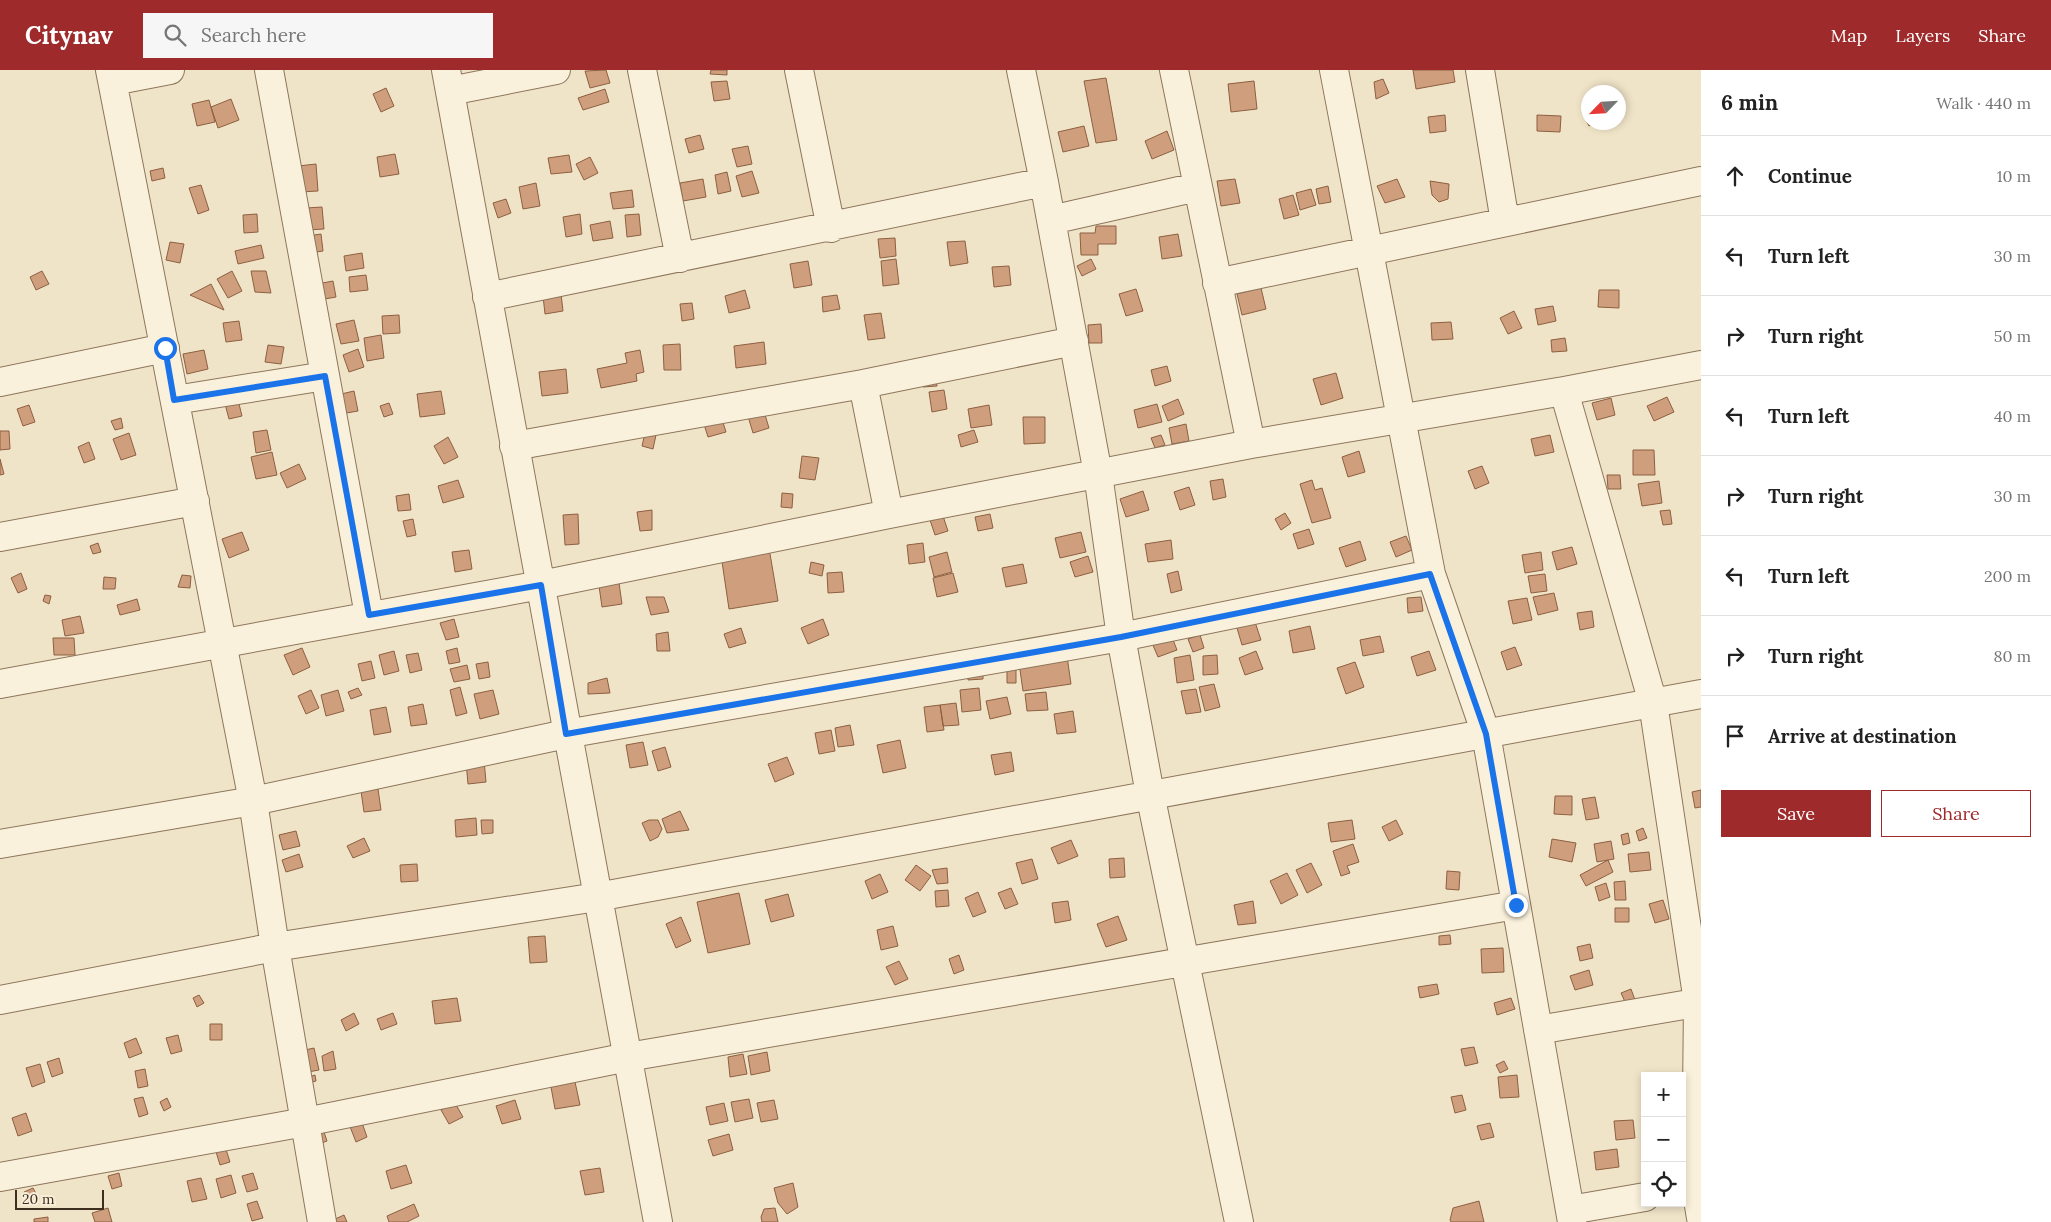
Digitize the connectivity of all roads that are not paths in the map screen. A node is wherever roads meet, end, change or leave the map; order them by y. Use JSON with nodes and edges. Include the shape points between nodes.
{"nodes":[{"id":1,"x":170,"y":70,"type":"edge"},
{"id":2,"x":269,"y":70,"type":"edge"},
{"id":3,"x":556,"y":70,"type":"edge"},
{"id":4,"x":642,"y":70,"type":"edge"},
{"id":5,"x":799,"y":70,"type":"edge"},
{"id":6,"x":1020,"y":70,"type":"edge"},
{"id":7,"x":1174,"y":70,"type":"edge"},
{"id":8,"x":1334,"y":70,"type":"edge"},
{"id":9,"x":1480,"y":70,"type":"edge"},
{"id":10,"x":112,"y":76,"type":"edge"},
{"id":11,"x":448,"y":81,"type":"edge"},
{"id":12,"x":1044,"y":182,"type":"junction"},
{"id":13,"x":1701,"y":182,"type":"edge"},
{"id":14,"x":1197,"y":188,"type":"junction"},
{"id":15,"x":1051,"y":220,"type":"junction"},
{"id":16,"x":1505,"y":222,"type":"junction"},
{"id":17,"x":831,"y":228,"type":"junction"},
{"id":18,"x":1367,"y":250,"type":"junction"},
{"id":19,"x":680,"y":258,"type":"junction"},
{"id":20,"x":1217,"y":283,"type":"junction"},
{"id":21,"x":487,"y":297,"type":"junction"},
{"id":22,"x":1074,"y":341,"type":"junction"},
{"id":23,"x":165,"y":348,"type":"junction"},
{"id":24,"x":1701,"y":365,"type":"edge"},
{"id":25,"x":325,"y":376,"type":"junction"},
{"id":26,"x":0,"y":382,"type":"edge"},
{"id":27,"x":862,"y":384,"type":"junction"},
{"id":28,"x":1564,"y":391,"type":"junction"},
{"id":29,"x":174,"y":400,"type":"junction"},
{"id":30,"x":1400,"y":418,"type":"junction"},
{"id":31,"x":1251,"y":444,"type":"junction"},
{"id":32,"x":514,"y":446,"type":"junction"},
{"id":33,"x":1098,"y":474,"type":"junction"},
{"id":34,"x":195,"y":501,"type":"junction"},
{"id":35,"x":889,"y":514,"type":"junction"},
{"id":36,"x":0,"y":537,"type":"edge"},
{"id":37,"x":1430,"y":574,"type":"junction"},
{"id":38,"x":541,"y":585,"type":"junction"},
{"id":39,"x":369,"y":615,"type":"junction"},
{"id":40,"x":1121,"y":637,"type":"junction"},
{"id":41,"x":223,"y":643,"type":"junction"},
{"id":42,"x":0,"y":684,"type":"edge"},
{"id":43,"x":1701,"y":694,"type":"edge"},
{"id":44,"x":1653,"y":703,"type":"junction"},
{"id":45,"x":566,"y":734,"type":"junction"},
{"id":46,"x":1486,"y":734,"type":"junction"},
{"id":47,"x":1150,"y":794,"type":"junction"},
{"id":48,"x":253,"y":801,"type":"junction"},
{"id":49,"x":0,"y":844,"type":"edge"},
{"id":50,"x":598,"y":897,"type":"junction"},
{"id":51,"x":1516,"y":905,"type":"junction"},
{"id":52,"x":274,"y":948,"type":"junction"},
{"id":53,"x":1185,"y":962,"type":"junction"},
{"id":54,"x":0,"y":1000,"type":"edge"},
{"id":55,"x":1699,"y":1002,"type":"edge"},
{"id":56,"x":1538,"y":1030,"type":"junction"},
{"id":57,"x":628,"y":1057,"type":"junction"},
{"id":58,"x":304,"y":1122,"type":"junction"},
{"id":59,"x":0,"y":1177,"type":"edge"},
{"id":60,"x":1693,"y":1189,"type":"edge"},
{"id":61,"x":1641,"y":1198,"type":"edge"},
{"id":62,"x":1571,"y":1216,"type":"edge"},
{"id":63,"x":1701,"y":1218,"type":"edge"},
{"id":64,"x":655,"y":1221,"type":"edge"},
{"id":65,"x":322,"y":1222,"type":"edge"},
{"id":66,"x":1239,"y":1222,"type":"edge"}],
"edges":[{"from":1,"to":10,"type":"street"},
{"from":2,"to":25,"type":"street"},
{"from":3,"to":11,"type":"street"},
{"from":4,"to":19,"type":"street"},
{"from":5,"to":17,"type":"street"},
{"from":6,"to":12,"type":"street"},
{"from":7,"to":14,"type":"street"},
{"from":8,"to":18,"type":"street"},
{"from":9,"to":16,"type":"street"},
{"from":10,"to":23,"type":"street"},
{"from":11,"to":21,"type":"street"},
{"from":12,"to":15,"type":"street"},
{"from":12,"to":17,"type":"street"},
{"from":13,"to":16,"type":"street"},
{"from":14,"to":15,"type":"street"},
{"from":14,"to":20,"type":"street"},
{"from":15,"to":22,"type":"street"},
{"from":16,"to":18,"type":"street"},
{"from":17,"to":19,"type":"street"},
{"from":18,"to":20,"type":"street"},
{"from":18,"to":30,"type":"street"},
{"from":19,"to":21,"type":"street"},
{"from":20,"to":31,"type":"street"},
{"from":21,"to":32,"type":"street"},
{"from":22,"to":27,"type":"street"},
{"from":22,"to":33,"type":"street"},
{"from":23,"to":26,"type":"street"},
{"from":23,"to":29,"type":"street"},
{"from":24,"to":28,"type":"street"},
{"from":25,"to":29,"type":"street"},
{"from":25,"to":39,"type":"street"},
{"from":27,"to":32,"type":"street"},
{"from":27,"to":35,"type":"street"},
{"from":28,"to":30,"type":"street"},
{"from":28,"to":44,"type":"street"},
{"from":29,"to":34,"type":"street"},
{"from":30,"to":31,"type":"street"},
{"from":30,"to":37,"type":"street"},
{"from":31,"to":33,"type":"street"},
{"from":32,"to":38,"type":"street"},
{"from":33,"to":35,"type":"street"},
{"from":33,"to":40,"type":"street"},
{"from":34,"to":36,"type":"street"},
{"from":34,"to":41,"type":"street"},
{"from":35,"to":38,"type":"street"},
{"from":37,"to":40,"type":"street"},
{"from":37,"to":46,"type":"street"},
{"from":38,"to":39,"type":"street"},
{"from":38,"to":45,"type":"street"},
{"from":39,"to":41,"type":"street"},
{"from":40,"to":45,"type":"street"},
{"from":40,"to":47,"type":"street"},
{"from":41,"to":42,"type":"street"},
{"from":41,"to":48,"type":"street"},
{"from":43,"to":44,"type":"street"},
{"from":44,"to":46,"type":"street"},
{"from":44,"to":55,"type":"street"},
{"from":45,"to":48,"type":"street"},
{"from":45,"to":50,"type":"street"},
{"from":46,"to":47,"type":"street"},
{"from":46,"to":51,"type":"street"},
{"from":47,"to":50,"type":"street"},
{"from":47,"to":53,"type":"street"},
{"from":48,"to":49,"type":"street"},
{"from":48,"to":52,"type":"street"},
{"from":50,"to":52,"type":"street"},
{"from":50,"to":57,"type":"street"},
{"from":51,"to":53,"type":"street"},
{"from":51,"to":56,"type":"street"},
{"from":52,"to":54,"type":"street"},
{"from":52,"to":58,"type":"street"},
{"from":53,"to":57,"type":"street"},
{"from":53,"to":66,"type":"street"},
{"from":55,"to":56,"type":"street"},
{"from":55,"to":60,"type":"street"},
{"from":56,"to":62,"type":"street"},
{"from":57,"to":58,"type":"street"},
{"from":57,"to":64,"type":"street"},
{"from":58,"to":59,"type":"street"},
{"from":58,"to":65,"type":"street"},
{"from":60,"to":63,"type":"street"},
{"from":61,"to":62,"type":"street"}]}
